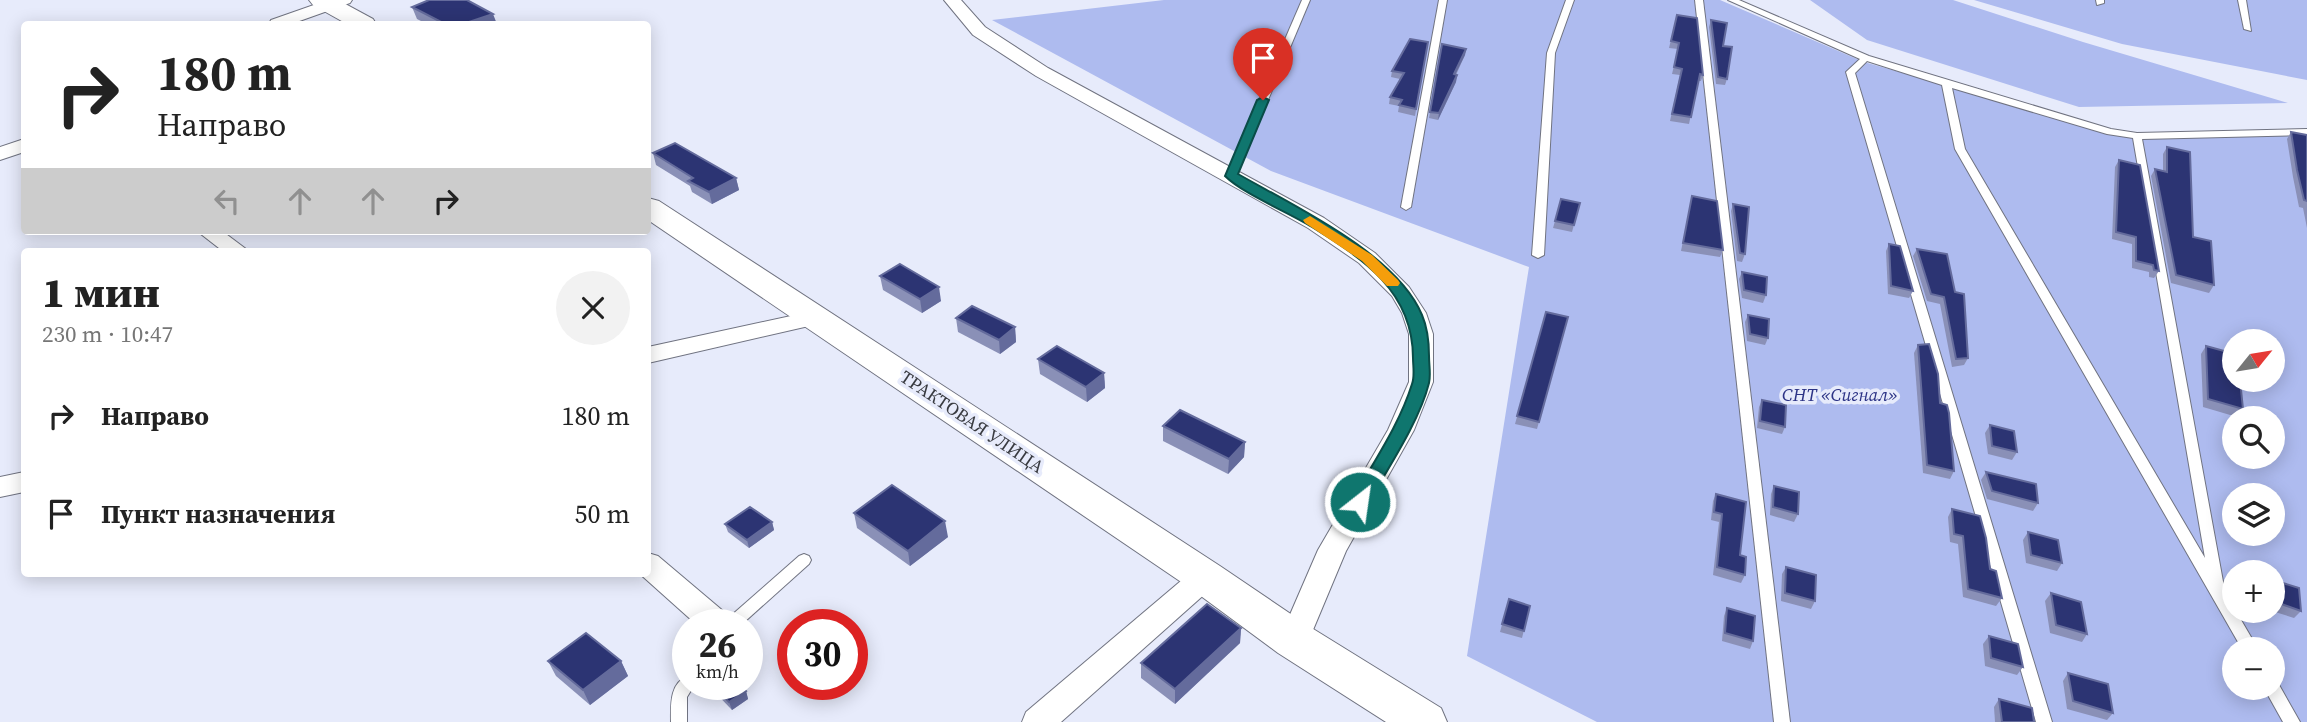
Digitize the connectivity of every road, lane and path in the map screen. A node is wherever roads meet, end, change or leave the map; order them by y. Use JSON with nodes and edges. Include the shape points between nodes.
{"nodes":[{"id":1,"x":952,"y":0,"type":"edge"},
{"id":2,"x":1306,"y":0,"type":"edge"},
{"id":3,"x":1443,"y":0,"type":"edge"},
{"id":4,"x":1570,"y":0,"type":"edge"},
{"id":5,"x":1699,"y":0,"type":"edge"},
{"id":6,"x":1732,"y":0,"type":"edge"},
{"id":7,"x":2242,"y":0,"type":"edge"},
{"id":8,"x":331,"y":2,"type":"edge"},
{"id":9,"x":284,"y":21,"type":"edge"},
{"id":10,"x":360,"y":21,"type":"edge"},
{"id":11,"x":2248,"y":29,"type":"dead end"},
{"id":12,"x":1866,"y":58,"type":"junction"},
{"id":13,"x":1946,"y":83,"type":"junction"},
{"id":14,"x":2307,"y":132,"type":"edge"},
{"id":15,"x":2137,"y":136,"type":"junction"},
{"id":16,"x":21,"y":146,"type":"edge"},
{"id":17,"x":0,"y":154,"type":"edge"},
{"id":18,"x":1231,"y":176,"type":"junction"},
{"id":19,"x":1406,"y":207,"type":"dead end"},
{"id":20,"x":651,"y":209,"type":"edge"},
{"id":21,"x":214,"y":235,"type":"edge"},
{"id":22,"x":233,"y":248,"type":"edge"},
{"id":23,"x":1538,"y":255,"type":"dead end"},
{"id":24,"x":814,"y":318,"type":"junction"},
{"id":25,"x":651,"y":354,"type":"edge"},
{"id":26,"x":21,"y":483,"type":"edge"},
{"id":27,"x":0,"y":487,"type":"edge"},
{"id":28,"x":804,"y":560,"type":"dead end"},
{"id":29,"x":651,"y":567,"type":"edge"},
{"id":30,"x":1205,"y":577,"type":"junction"},
{"id":31,"x":2219,"y":596,"type":"junction"},
{"id":32,"x":700,"y":609,"type":"edge"},
{"id":33,"x":748,"y":609,"type":"edge"},
{"id":34,"x":2243,"y":637,"type":"edge"},
{"id":35,"x":1294,"y":640,"type":"junction"},
{"id":36,"x":679,"y":700,"type":"edge"},
{"id":37,"x":2279,"y":700,"type":"edge"},
{"id":38,"x":679,"y":722,"type":"edge"},
{"id":39,"x":1038,"y":722,"type":"edge"},
{"id":40,"x":1424,"y":722,"type":"edge"},
{"id":41,"x":1782,"y":722,"type":"edge"},
{"id":42,"x":2043,"y":722,"type":"edge"},
{"id":43,"x":2292,"y":722,"type":"edge"}],
"edges":[{"from":1,"to":18,"type":"street","via":[[979,31],[1042,72]]},
{"from":2,"to":18,"type":"lane"},
{"from":3,"to":19,"type":"lane"},
{"from":4,"to":23,"type":"lane","via":[[1551,53]]},
{"from":5,"to":41,"type":"lane"},
{"from":6,"to":12,"type":"lane"},
{"from":7,"to":11,"type":"lane"},
{"from":8,"to":9,"type":"street"},
{"from":8,"to":10,"type":"main road"},
{"from":12,"to":13,"type":"lane"},
{"from":12,"to":42,"type":"lane","via":[[1850,72]]},
{"from":13,"to":15,"type":"lane"},
{"from":13,"to":31,"type":"lane","via":[[1960,149]]},
{"from":14,"to":15,"type":"lane"},
{"from":15,"to":31,"type":"lane"},
{"from":16,"to":17,"type":"street"},
{"from":18,"to":35,"type":"street","via":[[1367,258],[1402,292],[1421,334],[1421,382],[1401,430],[1332,550]]},
{"from":20,"to":24,"type":"main road","name":"ТРАКТОВАЯ УЛИЦА"},
{"from":21,"to":22,"type":"street"},
{"from":24,"to":25,"type":"street"},
{"from":24,"to":30,"type":"main road","name":"ТРАКТОВАЯ УЛИЦА"},
{"from":26,"to":27,"type":"street"},
{"from":28,"to":33,"type":"lane"},
{"from":29,"to":32,"type":"street"},
{"from":30,"to":35,"type":"main road","name":"ТРАКТОВАЯ УЛИЦА"},
{"from":30,"to":39,"type":"street"},
{"from":31,"to":34,"type":"lane"},
{"from":35,"to":40,"type":"main road","name":"ТРАКТОВАЯ УЛИЦА"},
{"from":36,"to":38,"type":"lane"},
{"from":37,"to":43,"type":"lane"}]}
